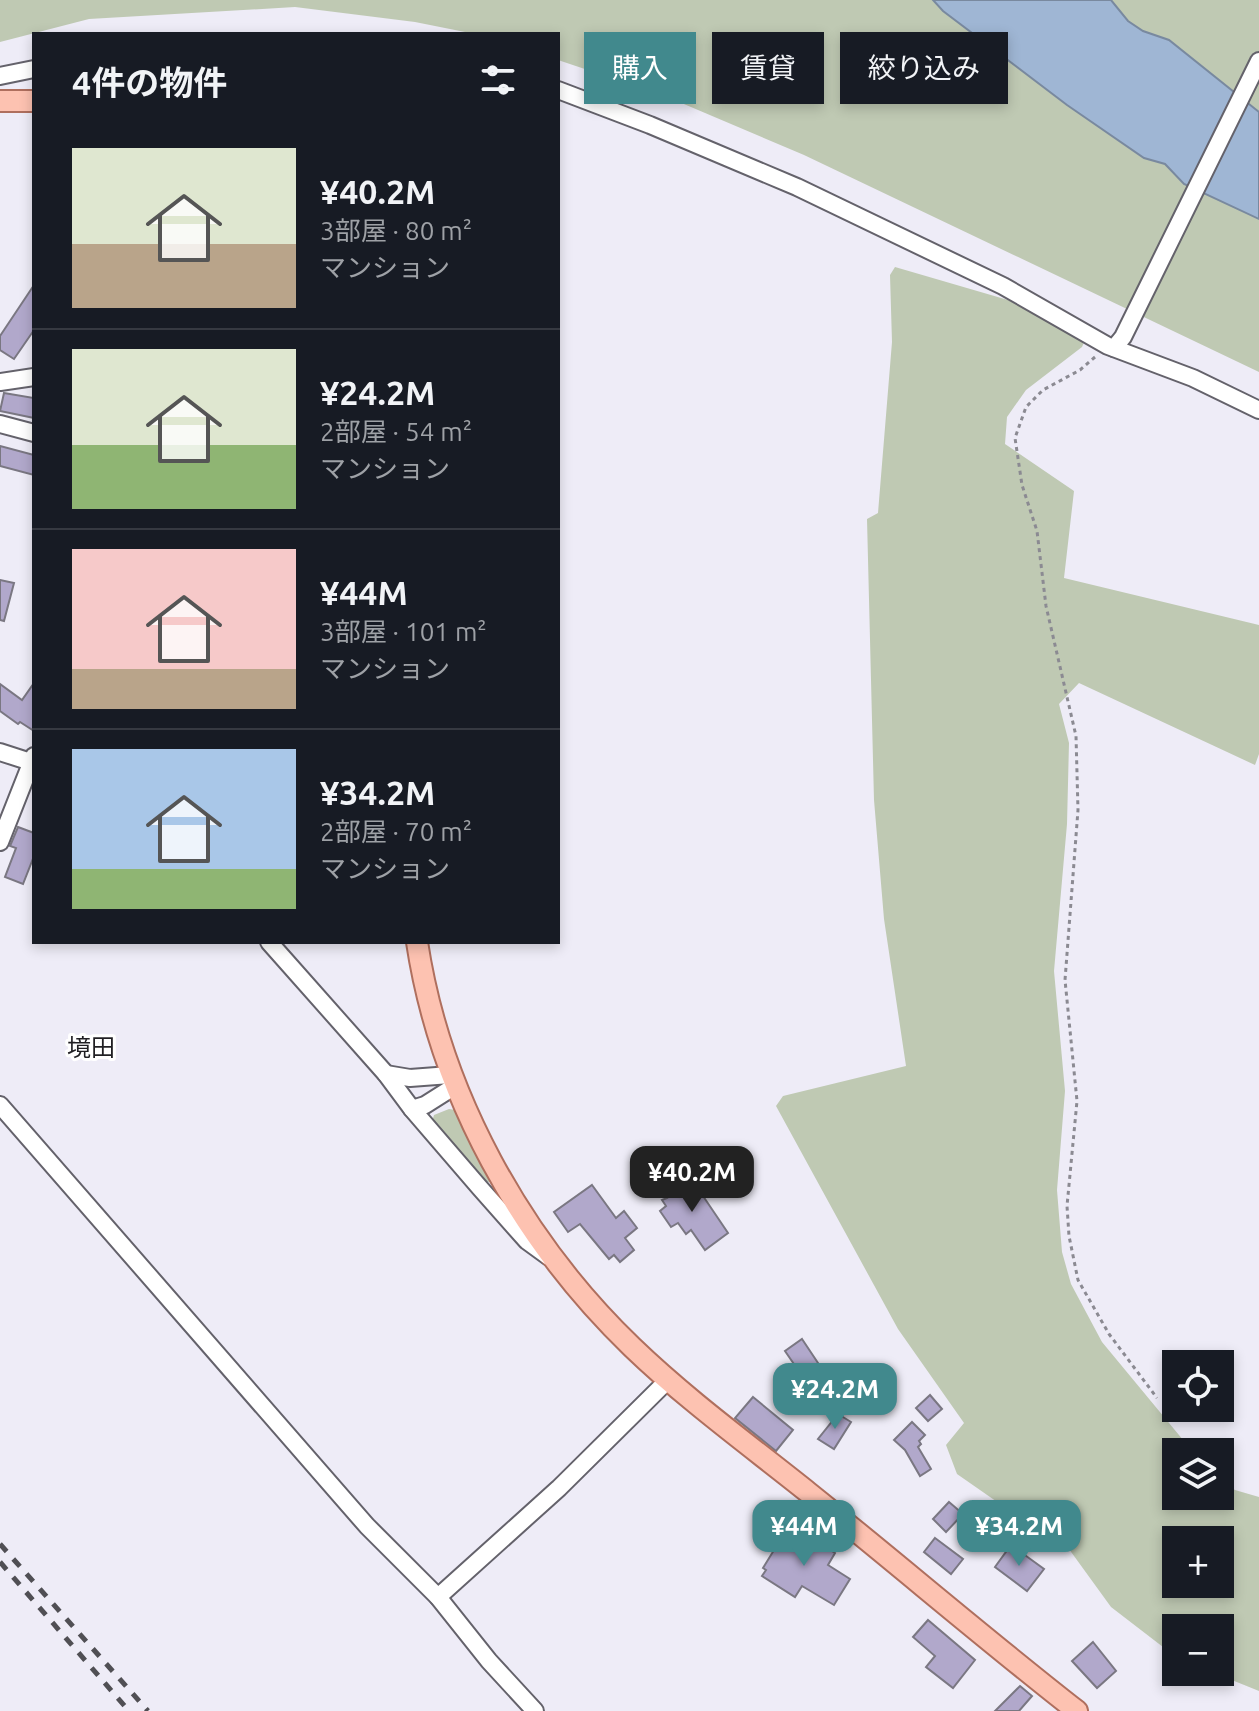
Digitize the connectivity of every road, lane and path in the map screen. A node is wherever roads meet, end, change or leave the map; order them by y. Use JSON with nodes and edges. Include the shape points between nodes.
{"nodes":[{"id":1,"x":1259,"y":61,"type":"edge"},
{"id":2,"x":32,"y":69,"type":"edge"},
{"id":3,"x":0,"y":76,"type":"edge"},
{"id":4,"x":560,"y":91,"type":"edge"},
{"id":5,"x":0,"y":101,"type":"edge"},
{"id":6,"x":32,"y":101,"type":"edge"},
{"id":7,"x":1115,"y":344,"type":"junction"},
{"id":8,"x":32,"y":377,"type":"edge"},
{"id":9,"x":0,"y":382,"type":"edge"},
{"id":10,"x":1259,"y":410,"type":"edge"},
{"id":11,"x":0,"y":424,"type":"edge"},
{"id":12,"x":32,"y":432,"type":"edge"},
{"id":13,"x":0,"y":752,"type":"edge"},
{"id":14,"x":32,"y":760,"type":"edge"},
{"id":15,"x":32,"y":762,"type":"edge"},
{"id":16,"x":0,"y":842,"type":"edge"},
{"id":17,"x":271,"y":944,"type":"edge"},
{"id":18,"x":418,"y":944,"type":"edge"},
{"id":19,"x":386,"y":1074,"type":"junction"},
{"id":20,"x":453,"y":1081,"type":"junction"},
{"id":21,"x":0,"y":1105,"type":"edge"},
{"id":22,"x":412,"y":1109,"type":"junction"},
{"id":23,"x":557,"y":1262,"type":"junction"},
{"id":24,"x":668,"y":1380,"type":"junction"},
{"id":25,"x":1157,"y":1398,"type":"dead end"},
{"id":26,"x":438,"y":1597,"type":"junction"},
{"id":27,"x":535,"y":1711,"type":"edge"},
{"id":28,"x":1077,"y":1711,"type":"edge"}],
"edges":[{"from":1,"to":7,"type":"street"},
{"from":2,"to":3,"type":"street"},
{"from":4,"to":7,"type":"street","via":[[797,187]]},
{"from":5,"to":6,"type":"main road"},
{"from":7,"to":10,"type":"street"},
{"from":7,"to":25,"type":"path","via":[[1043,390],[1026,407],[1015,438],[1076,736],[1078,810],[1065,980],[1077,1101],[1069,1236],[1078,1280],[1109,1334]]},
{"from":8,"to":9,"type":"street"},
{"from":11,"to":12,"type":"street"},
{"from":13,"to":14,"type":"street"},
{"from":15,"to":16,"type":"street"},
{"from":17,"to":19,"type":"street"},
{"from":18,"to":20,"type":"main road"},
{"from":19,"to":20,"type":"street"},
{"from":19,"to":22,"type":"street"},
{"from":20,"to":22,"type":"street","via":[[425,1105]]},
{"from":20,"to":23,"type":"main road","via":[[496,1169]]},
{"from":21,"to":26,"type":"street","via":[[367,1526]]},
{"from":22,"to":23,"type":"street","via":[[527,1241]]},
{"from":23,"to":24,"type":"main road","via":[[580,1293]]},
{"from":24,"to":26,"type":"street"},
{"from":24,"to":28,"type":"main road"},
{"from":26,"to":27,"type":"street"}]}
